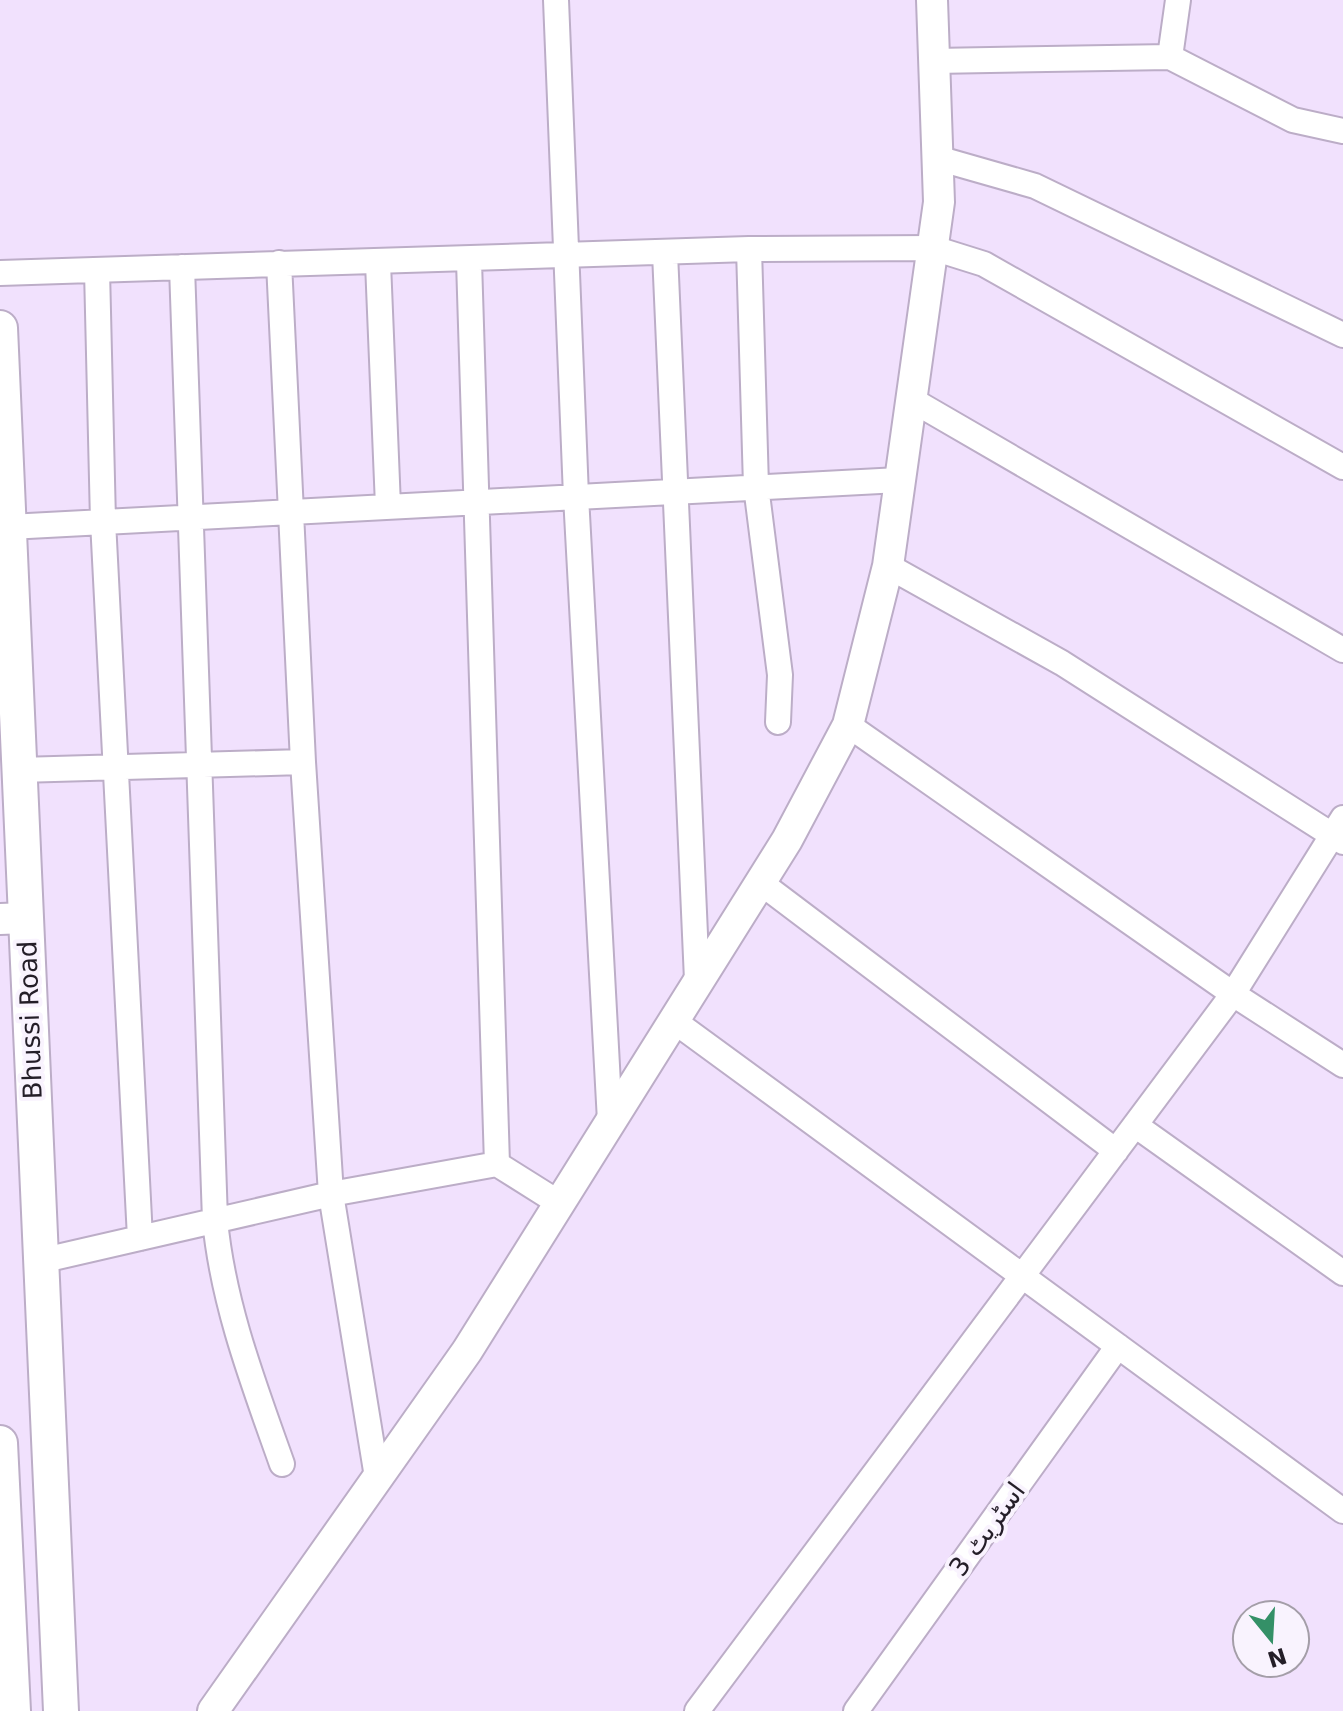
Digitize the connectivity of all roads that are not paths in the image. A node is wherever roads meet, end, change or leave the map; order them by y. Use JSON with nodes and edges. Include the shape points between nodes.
{"nodes":[{"id":1,"x":556,"y":0,"type":"edge"},
{"id":2,"x":932,"y":0,"type":"edge"},
{"id":3,"x":1178,"y":0,"type":"edge"},
{"id":4,"x":1170,"y":57,"type":"junction"},
{"id":5,"x":934,"y":61,"type":"junction"},
{"id":6,"x":1343,"y":131,"type":"edge"},
{"id":7,"x":937,"y":158,"type":"junction"},
{"id":8,"x":933,"y":248,"type":"junction"},
{"id":9,"x":749,"y":249,"type":"junction"},
{"id":10,"x":665,"y":253,"type":"junction"},
{"id":11,"x":565,"y":257,"type":"junction"},
{"id":12,"x":469,"y":261,"type":"junction"},
{"id":13,"x":279,"y":263,"type":"junction"},
{"id":14,"x":378,"y":263,"type":"junction"},
{"id":15,"x":182,"y":267,"type":"junction"},
{"id":16,"x":97,"y":270,"type":"junction"},
{"id":17,"x":0,"y":273,"type":"edge"},
{"id":18,"x":0,"y":328,"type":"edge"},
{"id":19,"x":1343,"y":335,"type":"edge"},
{"id":20,"x":912,"y":400,"type":"junction"},
{"id":21,"x":1343,"y":467,"type":"edge"},
{"id":22,"x":899,"y":480,"type":"junction"},
{"id":23,"x":756,"y":486,"type":"junction"},
{"id":24,"x":677,"y":491,"type":"junction"},
{"id":25,"x":576,"y":496,"type":"junction"},
{"id":26,"x":479,"y":502,"type":"junction"},
{"id":27,"x":388,"y":506,"type":"junction"},
{"id":28,"x":289,"y":510,"type":"junction"},
{"id":29,"x":188,"y":516,"type":"junction"},
{"id":30,"x":103,"y":521,"type":"junction"},
{"id":31,"x":9,"y":527,"type":"junction"},
{"id":32,"x":888,"y":566,"type":"junction"},
{"id":33,"x":1343,"y":650,"type":"edge"},
{"id":34,"x":778,"y":722,"type":"dead end"},
{"id":35,"x":848,"y":725,"type":"junction"},
{"id":36,"x":303,"y":762,"type":"junction"},
{"id":37,"x":198,"y":766,"type":"junction"},
{"id":38,"x":118,"y":768,"type":"junction"},
{"id":39,"x":19,"y":770,"type":"junction"},
{"id":40,"x":1339,"y":832,"type":"edge"},
{"id":41,"x":761,"y":883,"type":"junction"},
{"id":42,"x":13,"y":919,"type":"edge"},
{"id":43,"x":697,"y":980,"type":"junction"},
{"id":44,"x":1233,"y":994,"type":"junction"},
{"id":45,"x":674,"y":1021,"type":"junction"},
{"id":46,"x":1343,"y":1065,"type":"edge"},
{"id":47,"x":610,"y":1121,"type":"junction"},
{"id":48,"x":1135,"y":1125,"type":"junction"},
{"id":49,"x":1116,"y":1151,"type":"junction"},
{"id":50,"x":497,"y":1164,"type":"junction"},
{"id":51,"x":331,"y":1194,"type":"junction"},
{"id":52,"x":559,"y":1203,"type":"junction"},
{"id":53,"x":215,"y":1220,"type":"junction"},
{"id":54,"x":140,"y":1238,"type":"junction"},
{"id":55,"x":40,"y":1261,"type":"junction"},
{"id":56,"x":1343,"y":1273,"type":"edge"},
{"id":57,"x":1020,"y":1275,"type":"junction"},
{"id":58,"x":1118,"y":1346,"type":"junction"},
{"id":59,"x":0,"y":1443,"type":"edge"},
{"id":60,"x":282,"y":1464,"type":"dead end"},
{"id":61,"x":377,"y":1477,"type":"junction"},
{"id":62,"x":1343,"y":1511,"type":"edge"},
{"id":63,"x":13,"y":1711,"type":"edge"},
{"id":64,"x":61,"y":1711,"type":"edge"},
{"id":65,"x":213,"y":1711,"type":"edge"},
{"id":66,"x":697,"y":1711,"type":"edge"},
{"id":67,"x":856,"y":1711,"type":"edge"}],
"edges":[{"from":1,"to":11,"type":"street"},
{"from":2,"to":5,"type":"street"},
{"from":3,"to":4,"type":"street"},
{"from":4,"to":5,"type":"street"},
{"from":4,"to":6,"type":"street","via":[[1293,120]]},
{"from":5,"to":7,"type":"street"},
{"from":7,"to":8,"type":"street"},
{"from":7,"to":19,"type":"street","via":[[1035,186]]},
{"from":8,"to":9,"type":"street"},
{"from":8,"to":20,"type":"street"},
{"from":8,"to":21,"type":"street","via":[[984,264]]},
{"from":9,"to":10,"type":"street"},
{"from":9,"to":23,"type":"street"},
{"from":10,"to":11,"type":"street"},
{"from":10,"to":24,"type":"street"},
{"from":11,"to":12,"type":"street"},
{"from":11,"to":25,"type":"street"},
{"from":12,"to":14,"type":"street"},
{"from":12,"to":26,"type":"street"},
{"from":13,"to":14,"type":"street"},
{"from":13,"to":15,"type":"street"},
{"from":13,"to":28,"type":"street"},
{"from":14,"to":27,"type":"street"},
{"from":15,"to":16,"type":"street"},
{"from":15,"to":29,"type":"street"},
{"from":16,"to":17,"type":"street"},
{"from":16,"to":30,"type":"street"},
{"from":18,"to":31,"type":"main road","name":"Bhussi Road"},
{"from":20,"to":22,"type":"street"},
{"from":20,"to":33,"type":"street"},
{"from":22,"to":23,"type":"street"},
{"from":22,"to":32,"type":"street"},
{"from":23,"to":24,"type":"street"},
{"from":23,"to":34,"type":"street","via":[[780,675]]},
{"from":24,"to":25,"type":"street"},
{"from":24,"to":43,"type":"street"},
{"from":25,"to":26,"type":"street"},
{"from":25,"to":47,"type":"street"},
{"from":26,"to":27,"type":"street"},
{"from":26,"to":50,"type":"street"},
{"from":27,"to":28,"type":"street"},
{"from":28,"to":29,"type":"street"},
{"from":28,"to":36,"type":"street"},
{"from":29,"to":30,"type":"street"},
{"from":29,"to":37,"type":"street"},
{"from":30,"to":31,"type":"street"},
{"from":30,"to":38,"type":"street"},
{"from":31,"to":39,"type":"main road","name":"Bhussi Road"},
{"from":32,"to":35,"type":"street"},
{"from":32,"to":40,"type":"street","via":[[1062,663]]},
{"from":35,"to":41,"type":"street"},
{"from":35,"to":44,"type":"street"},
{"from":36,"to":37,"type":"street"},
{"from":36,"to":51,"type":"street"},
{"from":37,"to":38,"type":"street"},
{"from":37,"to":53,"type":"street"},
{"from":38,"to":39,"type":"street"},
{"from":38,"to":54,"type":"street"},
{"from":39,"to":42,"type":"main road","name":"Bhussi Road"},
{"from":40,"to":44,"type":"street"},
{"from":41,"to":43,"type":"street"},
{"from":41,"to":49,"type":"street"},
{"from":42,"to":55,"type":"main road","name":"Bhussi Road"},
{"from":43,"to":45,"type":"street"},
{"from":44,"to":46,"type":"street"},
{"from":44,"to":48,"type":"street"},
{"from":45,"to":47,"type":"street"},
{"from":45,"to":57,"type":"street"},
{"from":47,"to":52,"type":"street"},
{"from":48,"to":49,"type":"street"},
{"from":48,"to":56,"type":"street"},
{"from":49,"to":57,"type":"street"},
{"from":50,"to":51,"type":"street"},
{"from":50,"to":52,"type":"street"},
{"from":51,"to":53,"type":"street"},
{"from":51,"to":61,"type":"street"},
{"from":52,"to":61,"type":"street","via":[[467,1351]]},
{"from":53,"to":54,"type":"street"},
{"from":53,"to":60,"type":"street","via":[[219,1263]]},
{"from":54,"to":55,"type":"street"},
{"from":55,"to":64,"type":"main road","name":"Bhussi Road"},
{"from":57,"to":58,"type":"street"},
{"from":57,"to":66,"type":"street"},
{"from":58,"to":62,"type":"street"},
{"from":58,"to":67,"type":"street","name":"اسٹریٹ 3"},
{"from":59,"to":63,"type":"main road"},
{"from":61,"to":65,"type":"street"}]}
